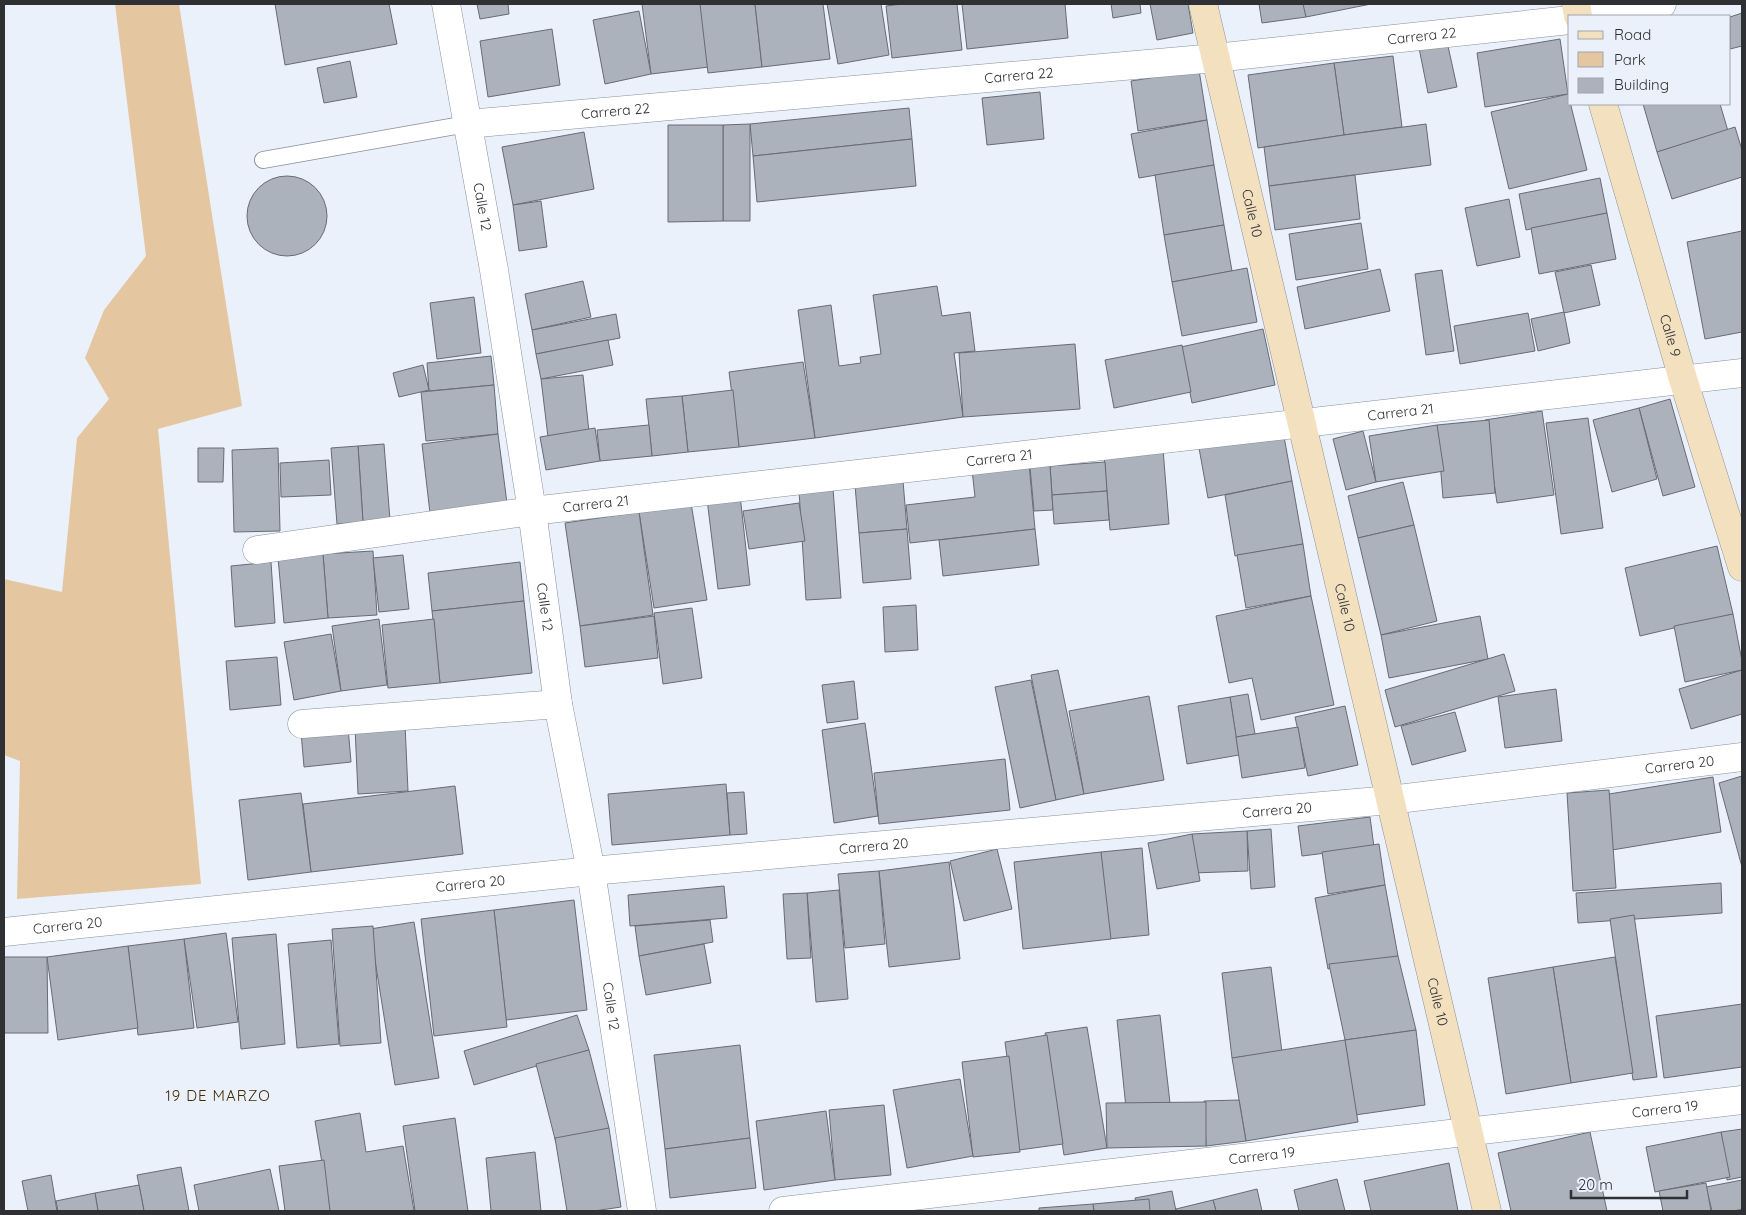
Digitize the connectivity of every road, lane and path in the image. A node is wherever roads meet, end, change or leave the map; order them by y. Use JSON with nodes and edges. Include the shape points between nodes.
{"nodes":[{"id":1,"x":446,"y":4,"type":"edge"},
{"id":2,"x":1203,"y":4,"type":"edge"},
{"id":3,"x":1662,"y":4,"type":"edge"},
{"id":4,"x":1600,"y":15,"type":"edge"},
{"id":5,"x":1568,"y":20,"type":"edge"},
{"id":6,"x":1215,"y":58,"type":"junction"},
{"id":7,"x":1603,"y":105,"type":"edge"},
{"id":8,"x":467,"y":124,"type":"junction"},
{"id":9,"x":262,"y":160,"type":"dead end"},
{"id":10,"x":1742,"y":373,"type":"edge"},
{"id":11,"x":1683,"y":379,"type":"junction"},
{"id":12,"x":1303,"y":423,"type":"junction"},
{"id":13,"x":532,"y":511,"type":"junction"},
{"id":14,"x":257,"y":550,"type":"dead end"},
{"id":15,"x":1742,"y":567,"type":"edge"},
{"id":16,"x":558,"y":704,"type":"junction"},
{"id":17,"x":302,"y":724,"type":"dead end"},
{"id":18,"x":1742,"y":757,"type":"edge"},
{"id":19,"x":1390,"y":800,"type":"junction"},
{"id":20,"x":591,"y":871,"type":"junction"},
{"id":21,"x":4,"y":932,"type":"edge"},
{"id":22,"x":1742,"y":1100,"type":"edge"},
{"id":23,"x":1470,"y":1131,"type":"junction"},
{"id":24,"x":642,"y":1211,"type":"edge"},
{"id":25,"x":783,"y":1211,"type":"edge"},
{"id":26,"x":1487,"y":1211,"type":"edge"}],
"edges":[{"from":1,"to":8,"type":"street","name":"Calle 12"},
{"from":2,"to":6,"type":"main road","name":"Calle 10"},
{"from":3,"to":4,"type":"street"},
{"from":5,"to":6,"type":"street","name":"Carrera 22"},
{"from":6,"to":8,"type":"street","name":"Carrera 22"},
{"from":6,"to":12,"type":"main road","name":"Calle 10"},
{"from":7,"to":11,"type":"main road","name":"Calle 9"},
{"from":8,"to":9,"type":"lane"},
{"from":8,"to":13,"type":"street","name":"Calle 12"},
{"from":10,"to":11,"type":"street","name":"Carrera 21"},
{"from":11,"to":12,"type":"street","name":"Carrera 21"},
{"from":11,"to":15,"type":"main road","name":"Calle 9"},
{"from":12,"to":13,"type":"street","name":"Carrera 21"},
{"from":12,"to":19,"type":"main road","name":"Calle 10"},
{"from":13,"to":14,"type":"street","name":"Carrera 21"},
{"from":13,"to":16,"type":"street","name":"Calle 12"},
{"from":16,"to":17,"type":"street"},
{"from":16,"to":20,"type":"street","name":"Calle 12"},
{"from":18,"to":19,"type":"street","name":"Carrera 20"},
{"from":19,"to":20,"type":"street","name":"Carrera 20"},
{"from":19,"to":23,"type":"main road","name":"Calle 10"},
{"from":20,"to":21,"type":"street","name":"Carrera 20"},
{"from":20,"to":24,"type":"street","name":"Calle 12"},
{"from":22,"to":23,"type":"street","name":"Carrera 19"},
{"from":23,"to":25,"type":"street","name":"Carrera 19"},
{"from":23,"to":26,"type":"main road","name":"Calle 10"}]}
